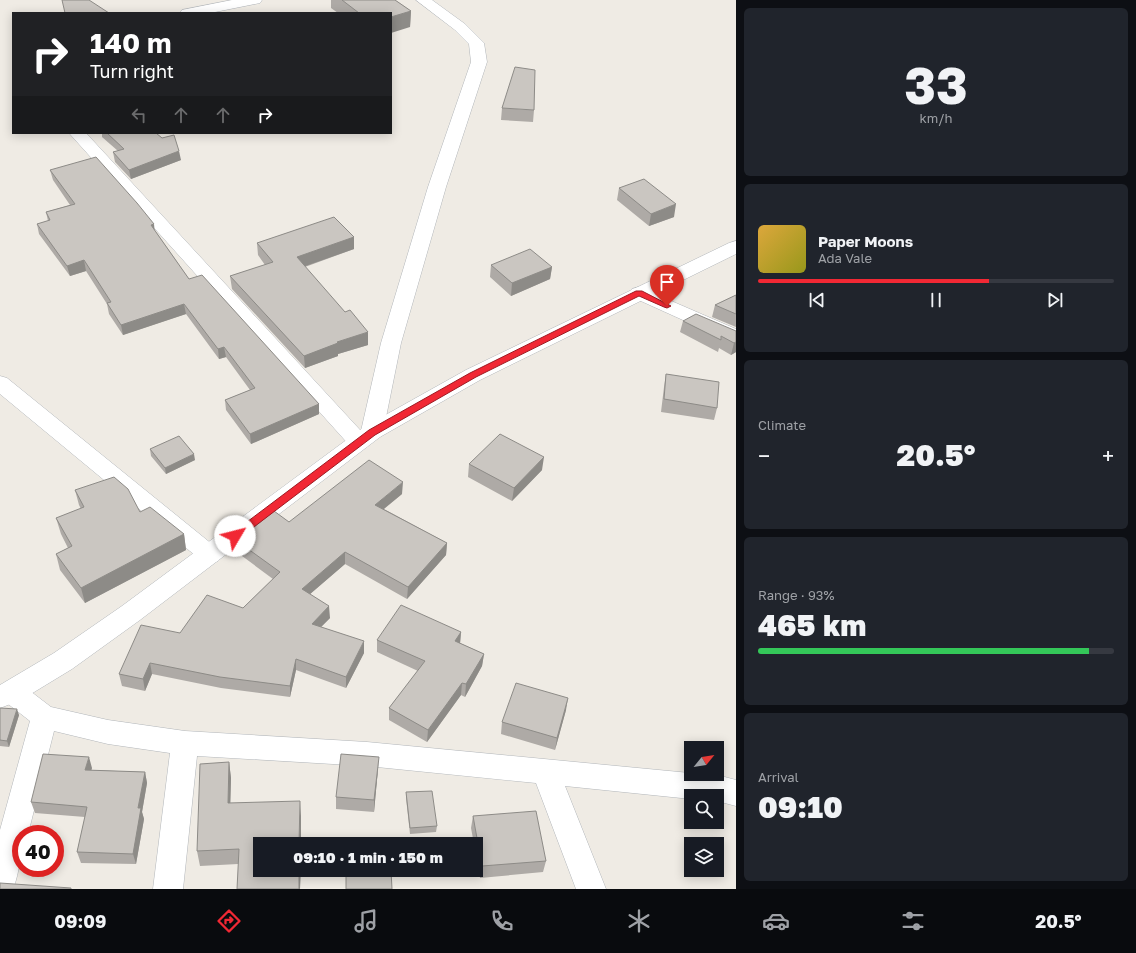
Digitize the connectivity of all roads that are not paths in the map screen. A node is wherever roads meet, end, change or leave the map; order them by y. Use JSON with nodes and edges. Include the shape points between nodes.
{"nodes":[{"id":1,"x":255,"y":0,"type":"edge"},
{"id":2,"x":423,"y":0,"type":"edge"},
{"id":3,"x":192,"y":12,"type":"edge"},
{"id":4,"x":78,"y":134,"type":"edge"},
{"id":5,"x":736,"y":248,"type":"edge"},
{"id":6,"x":639,"y":293,"type":"junction"},
{"id":7,"x":736,"y":337,"type":"edge"},
{"id":8,"x":0,"y":383,"type":"edge"},
{"id":9,"x":366,"y":437,"type":"junction"},
{"id":10,"x":210,"y":555,"type":"junction"},
{"id":11,"x":6,"y":694,"type":"edge"},
{"id":12,"x":44,"y":717,"type":"junction"},
{"id":13,"x":185,"y":743,"type":"junction"},
{"id":14,"x":546,"y":772,"type":"junction"},
{"id":15,"x":736,"y":793,"type":"edge"},
{"id":16,"x":0,"y":884,"type":"edge"},
{"id":17,"x":168,"y":889,"type":"edge"},
{"id":18,"x":591,"y":889,"type":"edge"}],
"edges":[{"from":1,"to":3,"type":"street"},
{"from":2,"to":9,"type":"street","via":[[460,27],[476,43],[478,62],[391,343]]},
{"from":4,"to":9,"type":"street"},
{"from":5,"to":6,"type":"street"},
{"from":6,"to":7,"type":"street"},
{"from":6,"to":9,"type":"street","via":[[473,375]]},
{"from":8,"to":10,"type":"street"},
{"from":9,"to":10,"type":"street"},
{"from":10,"to":11,"type":"street","via":[[63,661]]},
{"from":11,"to":12,"type":"street"},
{"from":12,"to":13,"type":"street","via":[[108,732]]},
{"from":12,"to":16,"type":"street"},
{"from":13,"to":14,"type":"street","via":[[367,754]]},
{"from":13,"to":17,"type":"street"},
{"from":14,"to":15,"type":"street","via":[[721,789]]},
{"from":14,"to":18,"type":"street"}]}
